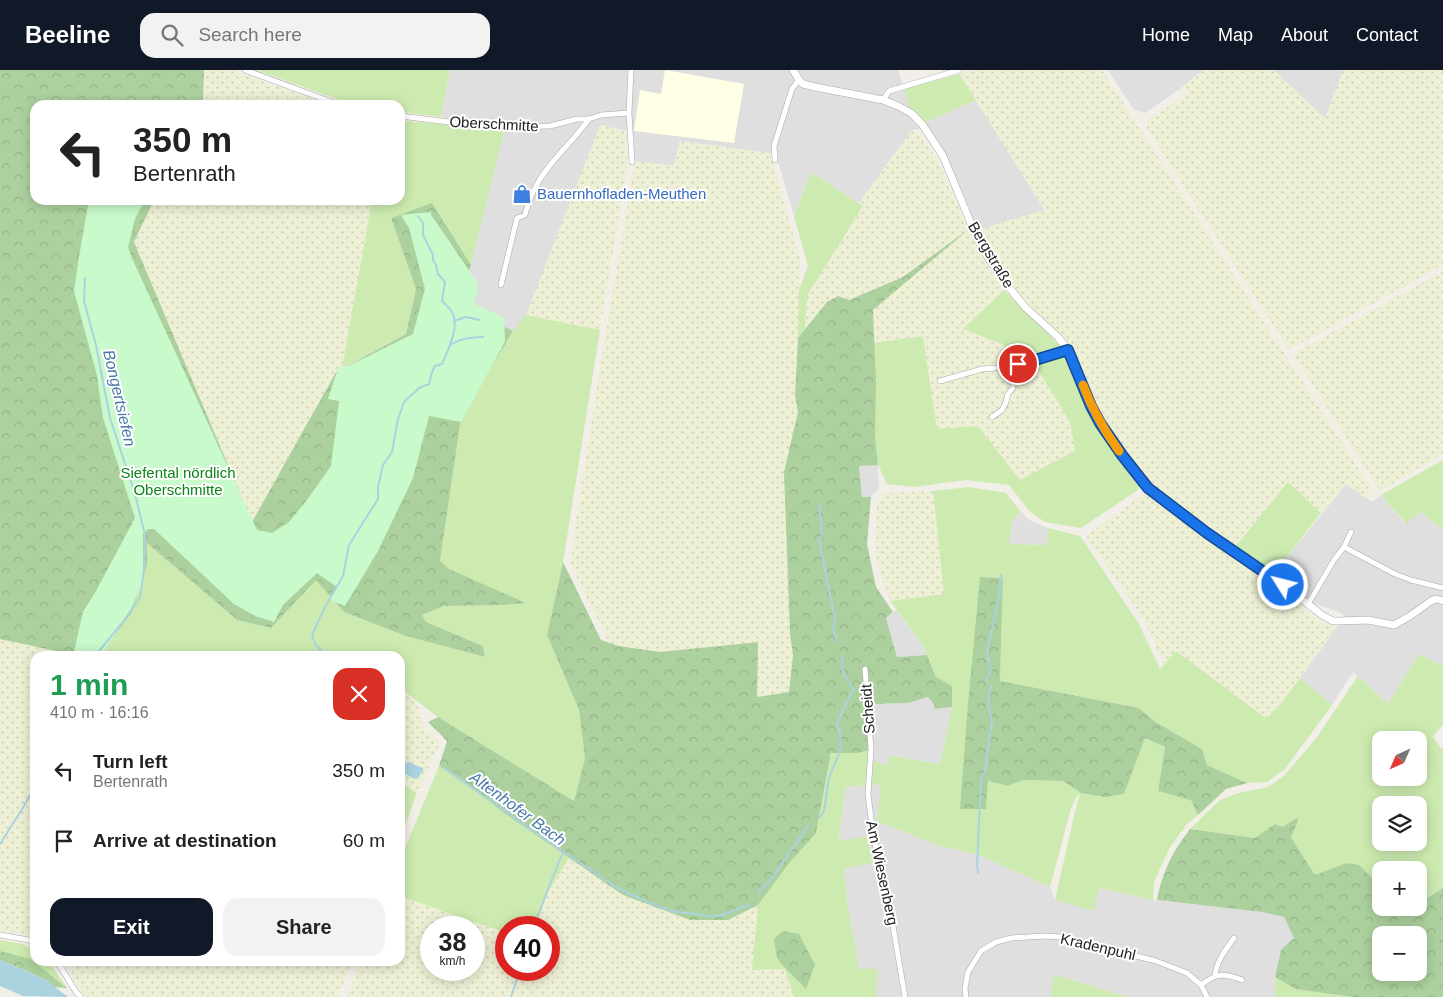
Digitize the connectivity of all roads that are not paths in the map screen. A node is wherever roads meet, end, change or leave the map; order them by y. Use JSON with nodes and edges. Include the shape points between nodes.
{"nodes":[{"id":1,"x":245,"y":70,"type":"edge"},
{"id":2,"x":631,"y":70,"type":"edge"},
{"id":3,"x":793,"y":70,"type":"edge"},
{"id":4,"x":959,"y":70,"type":"edge"},
{"id":5,"x":799,"y":80,"type":"junction"},
{"id":6,"x":326,"y":100,"type":"edge"},
{"id":7,"x":883,"y":100,"type":"junction"},
{"id":8,"x":629,"y":113,"type":"junction"},
{"id":9,"x":405,"y":117,"type":"edge"},
{"id":10,"x":589,"y":119,"type":"junction"},
{"id":11,"x":775,"y":160,"type":"dead end"},
{"id":12,"x":632,"y":162,"type":"dead end"},
{"id":13,"x":501,"y":286,"type":"dead end"},
{"id":14,"x":1068,"y":350,"type":"junction"},
{"id":15,"x":1018,"y":364,"type":"junction"},
{"id":16,"x":940,"y":381,"type":"dead end"},
{"id":17,"x":992,"y":417,"type":"dead end"},
{"id":18,"x":1351,"y":532,"type":"dead end"},
{"id":19,"x":1344,"y":547,"type":"junction"},
{"id":20,"x":1443,"y":588,"type":"edge"},
{"id":21,"x":1443,"y":601,"type":"edge"},
{"id":22,"x":1308,"y":604,"type":"junction"},
{"id":23,"x":865,"y":669,"type":"dead end"},
{"id":24,"x":871,"y":749,"type":"joint"},
{"id":25,"x":0,"y":935,"type":"edge"},
{"id":26,"x":1234,"y":938,"type":"dead end"},
{"id":27,"x":30,"y":940,"type":"edge"},
{"id":28,"x":60,"y":966,"type":"edge"},
{"id":29,"x":1215,"y":976,"type":"junction"},
{"id":30,"x":1242,"y":980,"type":"dead end"},
{"id":31,"x":1201,"y":985,"type":"junction"},
{"id":32,"x":81,"y":997,"type":"edge"},
{"id":33,"x":905,"y":997,"type":"edge"},
{"id":34,"x":966,"y":997,"type":"edge"},
{"id":35,"x":1207,"y":997,"type":"edge"}],
"edges":[{"from":1,"to":6,"type":"street"},
{"from":2,"to":8,"type":"street"},
{"from":3,"to":5,"type":"street"},
{"from":4,"to":7,"type":"street","via":[[889,91]]},
{"from":5,"to":7,"type":"street","name":"Bergstraße","via":[[815,87]]},
{"from":5,"to":11,"type":"street","via":[[792,89],[774,146]]},
{"from":7,"to":14,"type":"street","name":"Bergstraße","via":[[911,114],[922,124],[943,156],[977,238],[995,268],[1025,307]]},
{"from":8,"to":10,"type":"street","name":"Oberschmitte"},
{"from":8,"to":12,"type":"street"},
{"from":9,"to":10,"type":"street","name":"Oberschmitte","via":[[509,127],[550,126]]},
{"from":10,"to":13,"type":"street","via":[[543,174],[525,216],[517,218]]},
{"from":14,"to":15,"type":"street"},
{"from":14,"to":22,"type":"street","name":"Bergstraße","via":[[1100,423],[1148,488]]},
{"from":15,"to":16,"type":"street","via":[[982,369]]},
{"from":15,"to":17,"type":"street","via":[[1013,372],[1013,388],[1002,410]]},
{"from":18,"to":19,"type":"street"},
{"from":19,"to":20,"type":"street","via":[[1395,574]]},
{"from":19,"to":22,"type":"street"},
{"from":21,"to":22,"type":"street","name":"Bergstraße","via":[[1431,601],[1394,624],[1360,619],[1333,620]]},
{"from":23,"to":24,"type":"street","name":"Scheidt"},
{"from":24,"to":33,"type":"street","name":"Am Wiesenberg","via":[[868,794],[872,826],[892,914]]},
{"from":25,"to":27,"type":"street"},
{"from":26,"to":29,"type":"street","via":[[1222,956]]},
{"from":28,"to":32,"type":"street"},
{"from":29,"to":30,"type":"street"},
{"from":29,"to":31,"type":"street"},
{"from":31,"to":34,"type":"street","name":"Kradenpuhl","via":[[1187,973],[1156,961],[1061,937],[1044,936],[1011,938],[981,951],[968,972]]},
{"from":31,"to":35,"type":"street","name":"Kradenpuhl"}]}
